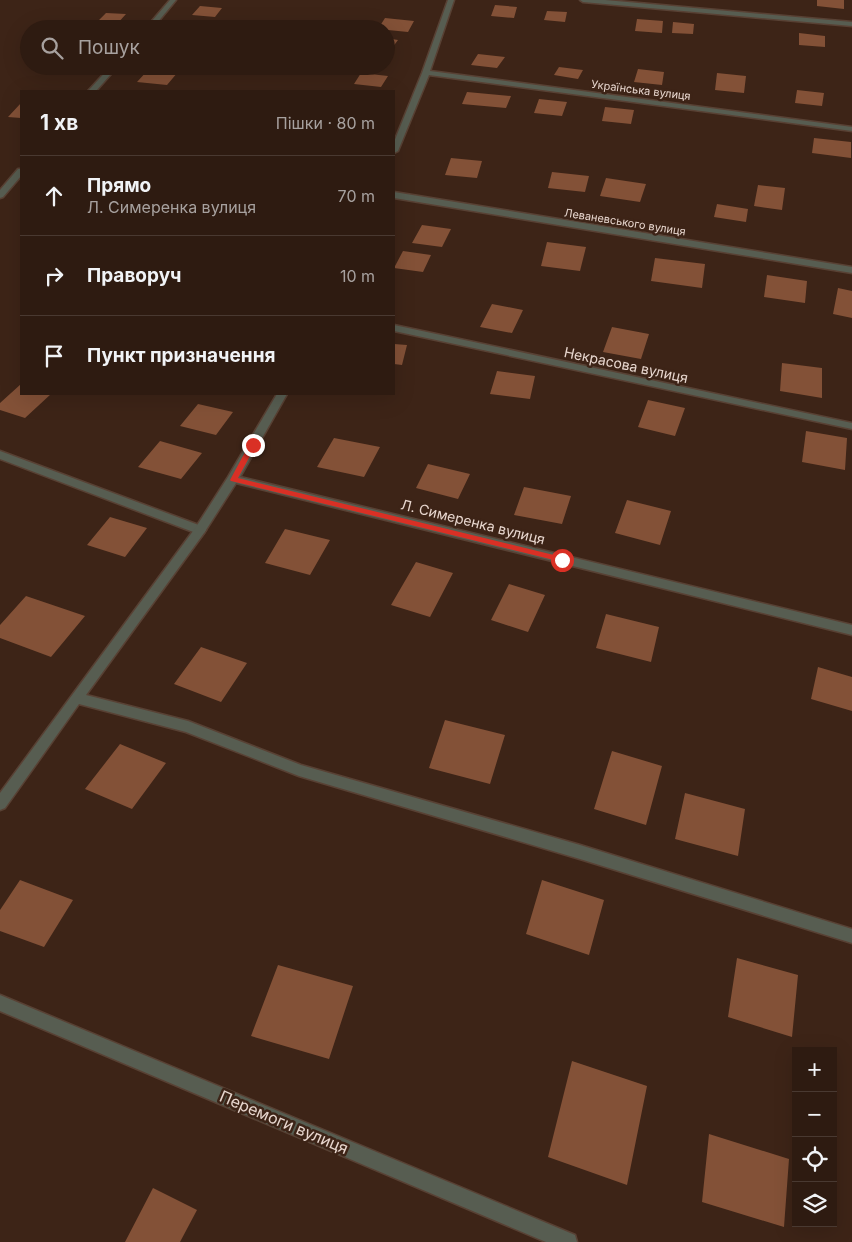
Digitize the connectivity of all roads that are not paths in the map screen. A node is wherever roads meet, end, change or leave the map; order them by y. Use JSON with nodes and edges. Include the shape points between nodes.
{"nodes":[{"id":1,"x":173,"y":0,"type":"edge"},
{"id":2,"x":451,"y":0,"type":"edge"},
{"id":3,"x":584,"y":0,"type":"edge"},
{"id":4,"x":156,"y":20,"type":"edge"},
{"id":5,"x":852,"y":24,"type":"edge"},
{"id":6,"x":426,"y":73,"type":"junction"},
{"id":7,"x":107,"y":75,"type":"edge"},
{"id":8,"x":93,"y":90,"type":"edge"},
{"id":9,"x":852,"y":128,"type":"edge"},
{"id":10,"x":395,"y":149,"type":"edge"},
{"id":11,"x":20,"y":172,"type":"edge"},
{"id":12,"x":0,"y":195,"type":"edge"},
{"id":13,"x":395,"y":195,"type":"edge"},
{"id":14,"x":852,"y":270,"type":"edge"},
{"id":15,"x":395,"y":328,"type":"edge"},
{"id":16,"x":281,"y":395,"type":"edge"},
{"id":17,"x":852,"y":426,"type":"edge"},
{"id":18,"x":0,"y":455,"type":"edge"},
{"id":19,"x":233,"y":480,"type":"junction"},
{"id":20,"x":200,"y":530,"type":"junction"},
{"id":21,"x":852,"y":630,"type":"edge"},
{"id":22,"x":76,"y":698,"type":"junction"},
{"id":23,"x":0,"y":804,"type":"edge"},
{"id":24,"x":852,"y":936,"type":"edge"},
{"id":25,"x":0,"y":1003,"type":"edge"},
{"id":26,"x":568,"y":1242,"type":"edge"}],
"edges":[{"from":1,"to":4,"type":"street"},
{"from":2,"to":6,"type":"street"},
{"from":3,"to":5,"type":"street"},
{"from":6,"to":9,"type":"street","name":"Українська вулиця"},
{"from":6,"to":10,"type":"street"},
{"from":7,"to":8,"type":"street"},
{"from":11,"to":12,"type":"street"},
{"from":13,"to":14,"type":"street","name":"Леваневського вулиця"},
{"from":15,"to":17,"type":"street","name":"Некрасова вулиця"},
{"from":16,"to":19,"type":"street"},
{"from":18,"to":20,"type":"street"},
{"from":19,"to":20,"type":"street"},
{"from":19,"to":21,"type":"street","name":"Л. Симеренка вулиця"},
{"from":20,"to":22,"type":"street"},
{"from":22,"to":23,"type":"street"},
{"from":22,"to":24,"type":"street","via":[[188,727],[299,770]]},
{"from":25,"to":26,"type":"street","name":"Перемоги вулиця"}]}
